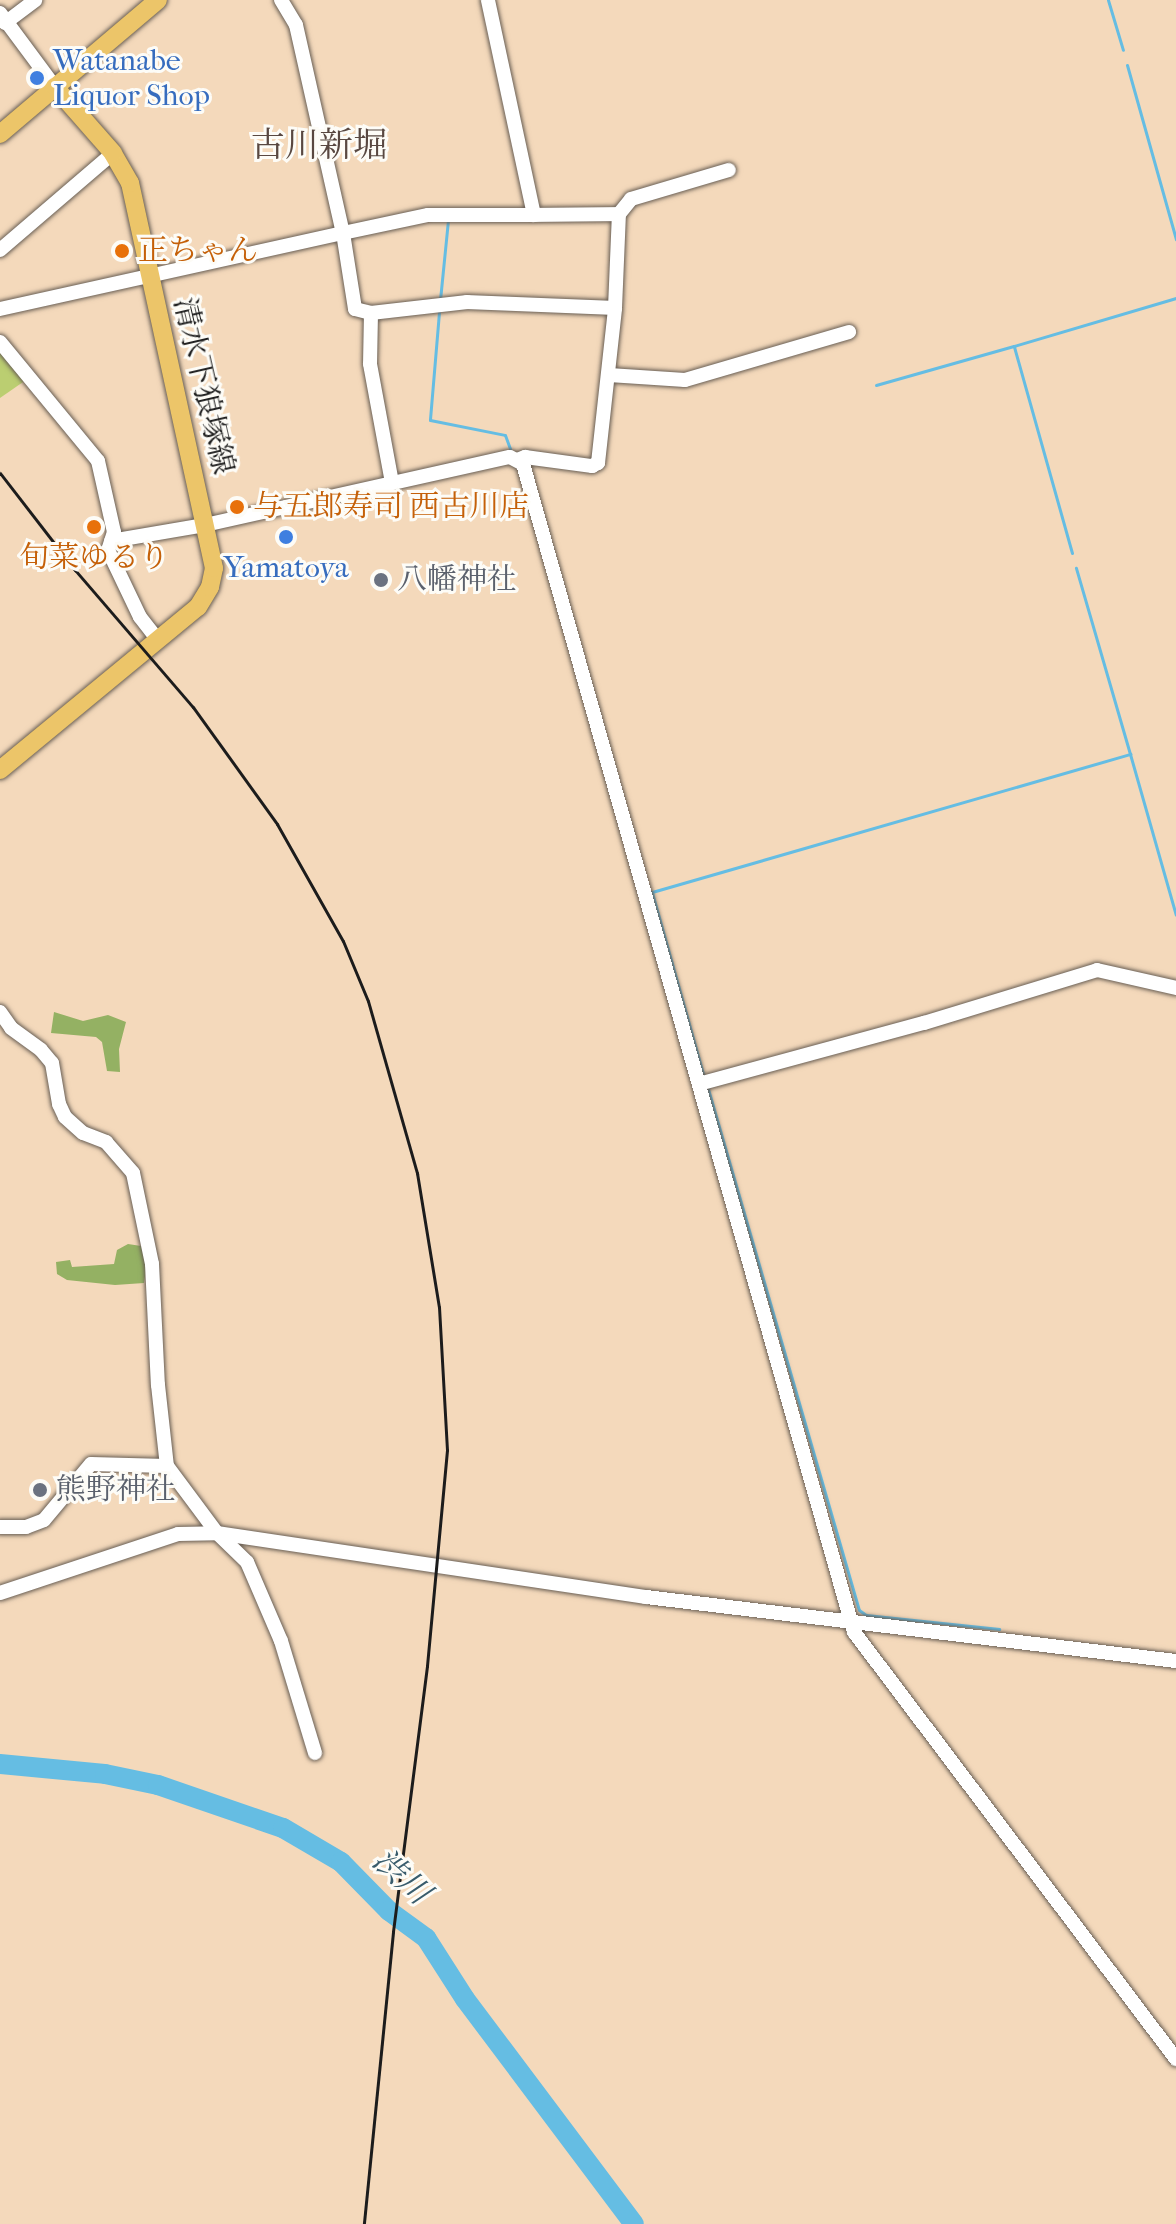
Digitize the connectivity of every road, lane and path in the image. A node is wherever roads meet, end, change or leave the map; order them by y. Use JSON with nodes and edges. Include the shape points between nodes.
{"nodes":[{"id":1,"x":35,"y":0,"type":"edge"},
{"id":2,"x":158,"y":0,"type":"edge"},
{"id":3,"x":281,"y":0,"type":"edge"},
{"id":4,"x":488,"y":0,"type":"edge"},
{"id":5,"x":2,"y":19,"type":"edge"},
{"id":6,"x":55,"y":87,"type":"junction"},
{"id":7,"x":0,"y":134,"type":"edge"},
{"id":8,"x":113,"y":153,"type":"junction"},
{"id":9,"x":729,"y":170,"type":"dead end"},
{"id":10,"x":619,"y":214,"type":"junction"},
{"id":11,"x":534,"y":215,"type":"junction"},
{"id":12,"x":343,"y":233,"type":"junction"},
{"id":13,"x":0,"y":250,"type":"edge"},
{"id":14,"x":150,"y":276,"type":"junction"},
{"id":15,"x":615,"y":308,"type":"junction"},
{"id":16,"x":0,"y":309,"type":"edge"},
{"id":17,"x":371,"y":313,"type":"junction"},
{"id":18,"x":849,"y":332,"type":"dead end"},
{"id":19,"x":0,"y":342,"type":"edge"},
{"id":20,"x":609,"y":375,"type":"junction"},
{"id":21,"x":517,"y":460,"type":"junction"},
{"id":22,"x":392,"y":483,"type":"junction"},
{"id":23,"x":205,"y":525,"type":"junction"},
{"id":24,"x":111,"y":541,"type":"junction"},
{"id":25,"x":158,"y":640,"type":"junction"},
{"id":26,"x":0,"y":770,"type":"edge"},
{"id":27,"x":1176,"y":988,"type":"edge"},
{"id":28,"x":0,"y":1012,"type":"edge"},
{"id":29,"x":699,"y":1084,"type":"junction"},
{"id":30,"x":167,"y":1466,"type":"junction"},
{"id":31,"x":0,"y":1527,"type":"edge"},
{"id":32,"x":217,"y":1533,"type":"junction"},
{"id":33,"x":0,"y":1593,"type":"edge"},
{"id":34,"x":852,"y":1624,"type":"junction"},
{"id":35,"x":1176,"y":1661,"type":"edge"},
{"id":36,"x":315,"y":1753,"type":"dead end"},
{"id":37,"x":1176,"y":2059,"type":"edge"}],
"edges":[{"from":1,"to":5,"type":"street"},
{"from":2,"to":6,"type":"main road"},
{"from":3,"to":12,"type":"street","via":[[296,25]]},
{"from":4,"to":11,"type":"street"},
{"from":5,"to":6,"type":"street"},
{"from":6,"to":7,"type":"main road"},
{"from":6,"to":8,"type":"main road","name":"清水下狼塚線"},
{"from":8,"to":13,"type":"street"},
{"from":8,"to":14,"type":"main road","name":"清水下狼塚線","via":[[130,183]]},
{"from":9,"to":10,"type":"street","via":[[631,199]]},
{"from":10,"to":11,"type":"street"},
{"from":10,"to":15,"type":"street"},
{"from":11,"to":12,"type":"street","via":[[428,215]]},
{"from":12,"to":14,"type":"street"},
{"from":12,"to":17,"type":"street","via":[[355,309]]},
{"from":14,"to":16,"type":"street"},
{"from":14,"to":23,"type":"main road","name":"清水下狼塚線"},
{"from":15,"to":17,"type":"street","via":[[439,304]]},
{"from":15,"to":20,"type":"street"},
{"from":17,"to":22,"type":"street","via":[[370,364]]},
{"from":18,"to":20,"type":"street","via":[[685,380]]},
{"from":19,"to":24,"type":"street","via":[[98,461],[114,532]]},
{"from":20,"to":21,"type":"street","via":[[598,463]]},
{"from":21,"to":22,"type":"street","via":[[510,457]]},
{"from":21,"to":29,"type":"street","via":[[523,464]]},
{"from":22,"to":23,"type":"street"},
{"from":23,"to":24,"type":"street"},
{"from":23,"to":25,"type":"main road","name":"清水下狼塚線","via":[[214,568],[210,587],[198,607]]},
{"from":24,"to":25,"type":"street","via":[[108,550],[140,617]]},
{"from":25,"to":26,"type":"main road","name":"清水下狼塚線"},
{"from":27,"to":29,"type":"street","via":[[1097,970]]},
{"from":28,"to":30,"type":"street","via":[[52,1063],[65,1117],[83,1133],[106,1142],[133,1173],[152,1264]]},
{"from":29,"to":34,"type":"street"},
{"from":30,"to":31,"type":"street","via":[[91,1464],[44,1520],[26,1527]]},
{"from":30,"to":32,"type":"street"},
{"from":32,"to":33,"type":"street","via":[[178,1534]]},
{"from":32,"to":34,"type":"street"},
{"from":32,"to":36,"type":"street","via":[[247,1562],[281,1641]]},
{"from":34,"to":35,"type":"street"},
{"from":34,"to":37,"type":"street"}]}
